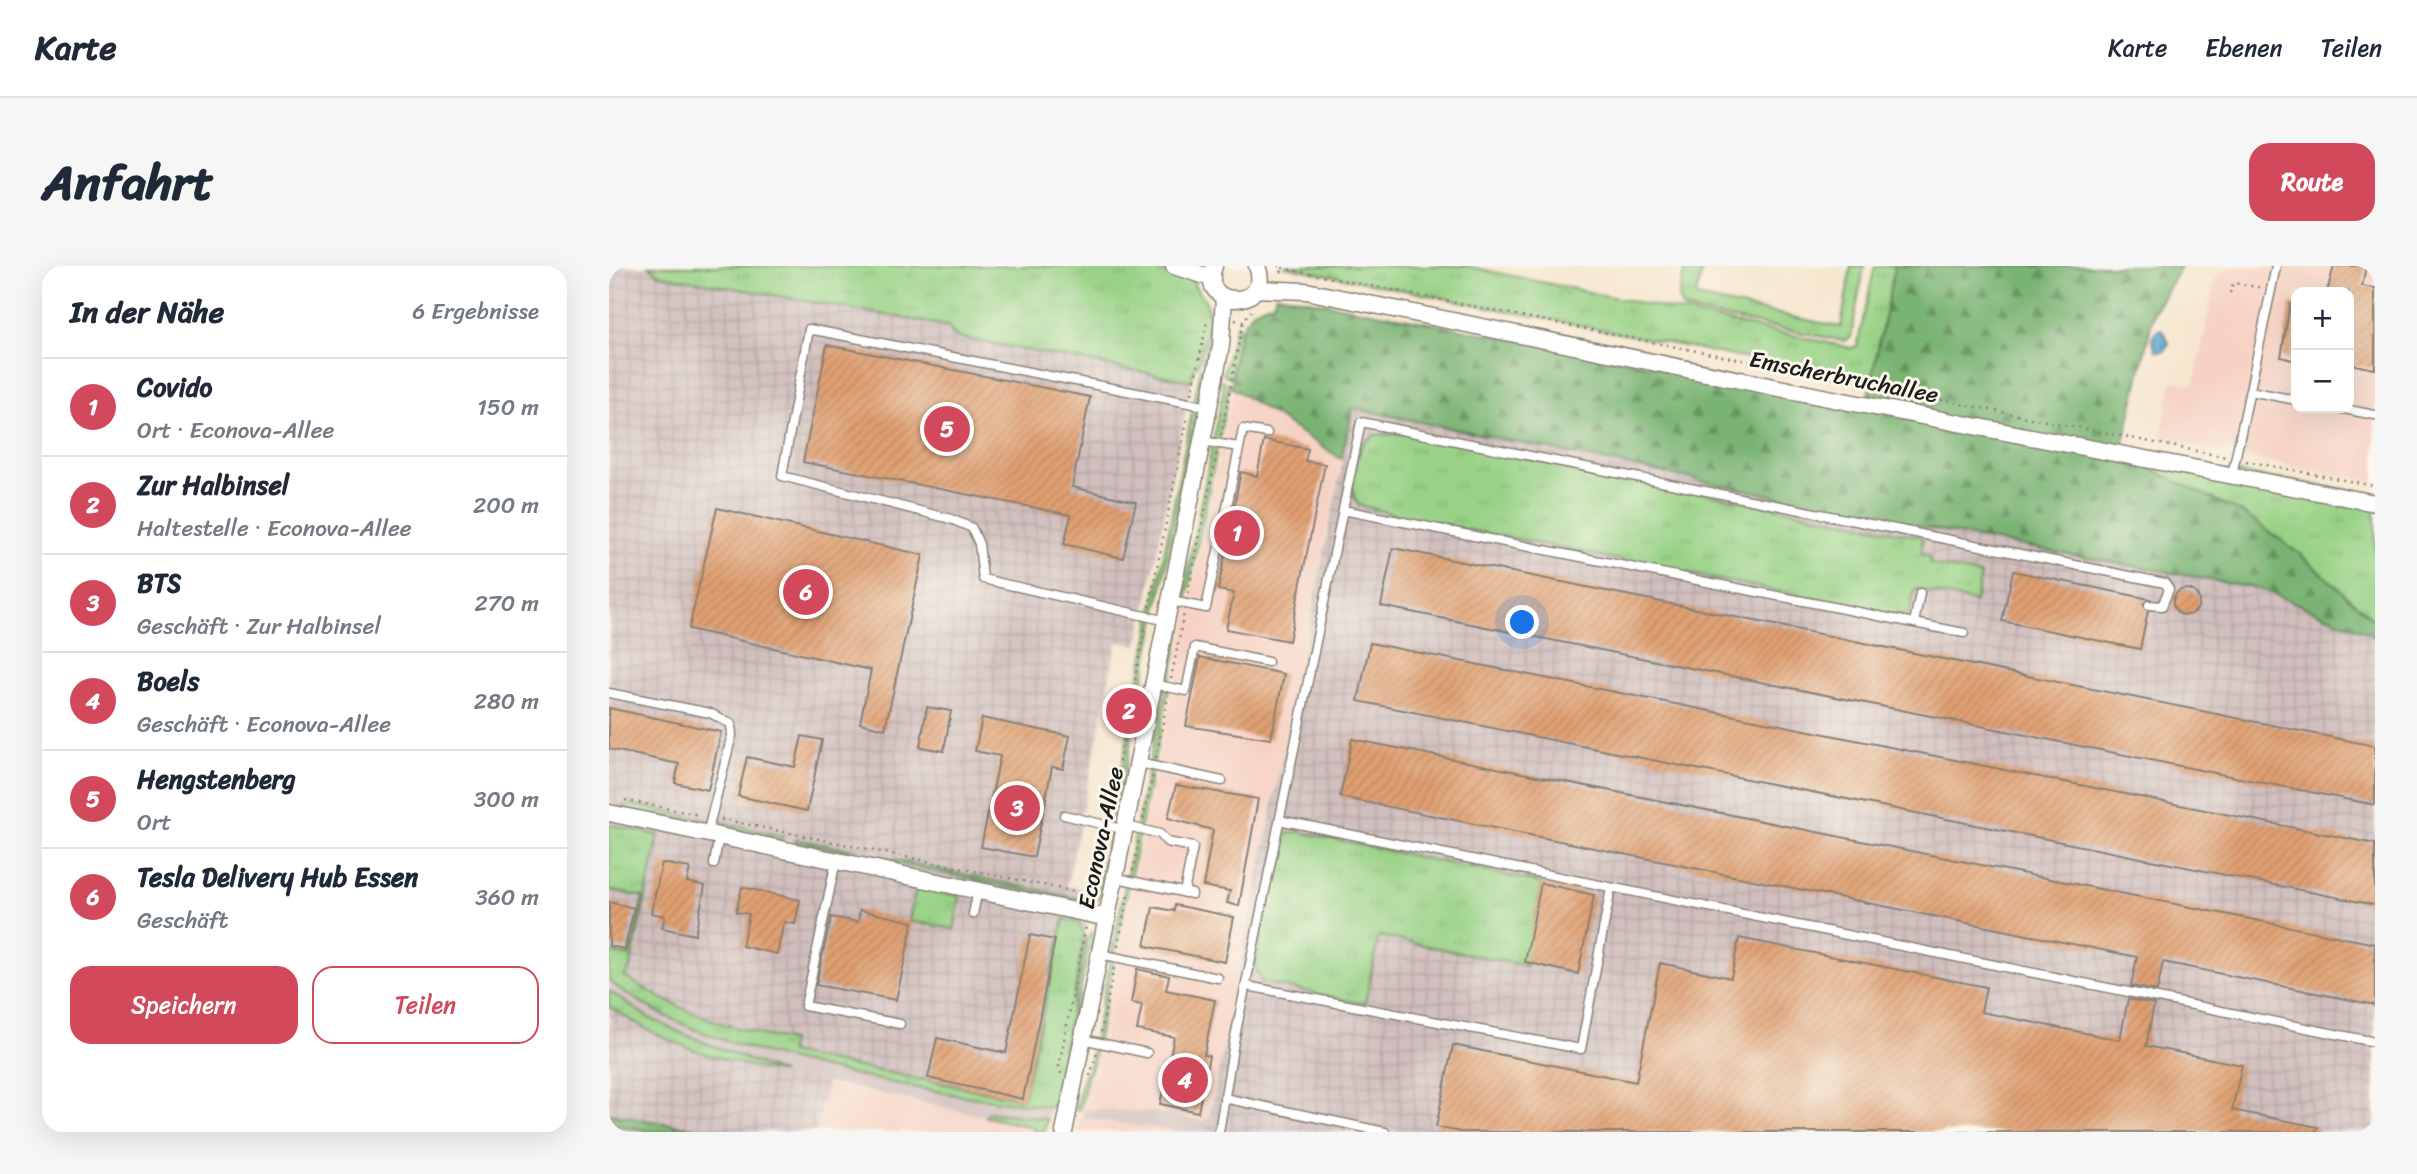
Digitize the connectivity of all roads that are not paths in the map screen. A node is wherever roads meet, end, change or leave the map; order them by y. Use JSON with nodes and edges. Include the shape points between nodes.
{"nodes":[{"id":1,"x":1174,"y":266,"type":"edge"},
{"id":2,"x":2276,"y":266,"type":"edge"},
{"id":3,"x":1258,"y":269,"type":"edge"},
{"id":4,"x":1213,"y":272,"type":"edge"},
{"id":5,"x":1256,"y":289,"type":"junction"},
{"id":6,"x":1306,"y":291,"type":"junction"},
{"id":7,"x":1231,"y":299,"type":"junction"},
{"id":8,"x":2250,"y":391,"type":"junction"},
{"id":9,"x":2291,"y":399,"type":"edge"},
{"id":10,"x":1209,"y":407,"type":"junction"},
{"id":11,"x":2354,"y":411,"type":"edge"},
{"id":12,"x":2375,"y":415,"type":"edge"},
{"id":13,"x":1267,"y":433,"type":"dead end"},
{"id":14,"x":1211,"y":443,"type":"junction"},
{"id":15,"x":1239,"y":447,"type":"junction"},
{"id":16,"x":2232,"y":475,"type":"junction"},
{"id":17,"x":2375,"y":503,"type":"edge"},
{"id":18,"x":1343,"y":510,"type":"junction"},
{"id":19,"x":1920,"y":593,"type":"dead end"},
{"id":20,"x":1178,"y":603,"type":"junction"},
{"id":21,"x":2149,"y":605,"type":"dead end"},
{"id":22,"x":1167,"y":621,"type":"junction"},
{"id":23,"x":1914,"y":623,"type":"junction"},
{"id":24,"x":1964,"y":633,"type":"dead end"},
{"id":25,"x":1268,"y":662,"type":"dead end"},
{"id":26,"x":1162,"y":686,"type":"junction"},
{"id":27,"x":609,"y":693,"type":"edge"},
{"id":28,"x":1147,"y":764,"type":"junction"},
{"id":29,"x":1222,"y":780,"type":"dead end"},
{"id":30,"x":609,"y":813,"type":"edge"},
{"id":31,"x":1064,"y":815,"type":"dead end"},
{"id":32,"x":1279,"y":820,"type":"junction"},
{"id":33,"x":712,"y":829,"type":"junction"},
{"id":34,"x":1131,"y":829,"type":"junction"},
{"id":35,"x":836,"y":861,"type":"junction"},
{"id":36,"x":714,"y":864,"type":"dead end"},
{"id":37,"x":1124,"y":880,"type":"junction"},
{"id":38,"x":1611,"y":888,"type":"junction"},
{"id":39,"x":978,"y":890,"type":"junction"},
{"id":40,"x":973,"y":914,"type":"dead end"},
{"id":41,"x":1108,"y":918,"type":"junction"},
{"id":42,"x":1108,"y":956,"type":"junction"},
{"id":43,"x":1218,"y":978,"type":"dead end"},
{"id":44,"x":1247,"y":986,"type":"junction"},
{"id":45,"x":900,"y":1024,"type":"dead end"},
{"id":46,"x":1091,"y":1041,"type":"junction"},
{"id":47,"x":2375,"y":1042,"type":"edge"},
{"id":48,"x":1147,"y":1053,"type":"dead end"},
{"id":49,"x":1224,"y":1098,"type":"junction"},
{"id":50,"x":1064,"y":1132,"type":"edge"},
{"id":51,"x":1219,"y":1132,"type":"edge"},
{"id":52,"x":1385,"y":1132,"type":"edge"}],
"edges":[{"from":1,"to":4,"type":"street"},
{"from":2,"to":8,"type":"lane"},
{"from":3,"to":5,"type":"street"},
{"from":3,"to":6,"type":"street","name":"Emscherbruchallee"},
{"from":4,"to":7,"type":"street","via":[[1214,287]]},
{"from":5,"to":6,"type":"street","name":"Emscherbruchallee"},
{"from":5,"to":7,"type":"street"},
{"from":6,"to":16,"type":"street","name":"Emscherbruchallee"},
{"from":7,"to":10,"type":"street","name":"Econova-Allee"},
{"from":8,"to":9,"type":"lane"},
{"from":8,"to":16,"type":"lane"},
{"from":10,"to":14,"type":"street","name":"Econova-Allee"},
{"from":10,"to":22,"type":"lane","via":[[809,330],[782,476],[972,527],[983,579]]},
{"from":11,"to":12,"type":"lane"},
{"from":13,"to":15,"type":"lane","via":[[1243,429]]},
{"from":14,"to":15,"type":"lane"},
{"from":14,"to":20,"type":"street","name":"Econova-Allee"},
{"from":15,"to":20,"type":"lane","via":[[1206,608]]},
{"from":16,"to":17,"type":"street","name":"Emscherbruchallee"},
{"from":18,"to":21,"type":"lane","via":[[1361,422],[2165,583],[2169,589],[2162,606]]},
{"from":18,"to":23,"type":"lane"},
{"from":18,"to":32,"type":"lane"},
{"from":19,"to":23,"type":"lane"},
{"from":20,"to":22,"type":"street","name":"Econova-Allee"},
{"from":22,"to":26,"type":"street","name":"Econova-Allee"},
{"from":23,"to":24,"type":"lane"},
{"from":25,"to":26,"type":"lane","via":[[1195,647],[1186,691]]},
{"from":26,"to":28,"type":"street","name":"Econova-Allee"},
{"from":27,"to":33,"type":"lane","via":[[710,713],[731,724]]},
{"from":28,"to":29,"type":"lane"},
{"from":28,"to":34,"type":"street","name":"Econova-Allee"},
{"from":30,"to":33,"type":"street"},
{"from":31,"to":34,"type":"lane"},
{"from":32,"to":38,"type":"lane"},
{"from":32,"to":44,"type":"lane"},
{"from":33,"to":35,"type":"street"},
{"from":33,"to":36,"type":"lane"},
{"from":34,"to":37,"type":"street","name":"Econova-Allee"},
{"from":34,"to":37,"type":"lane","via":[[1193,847],[1188,893]]},
{"from":35,"to":39,"type":"street"},
{"from":35,"to":45,"type":"lane","via":[[805,1006]]},
{"from":37,"to":41,"type":"street","name":"Econova-Allee"},
{"from":38,"to":44,"type":"lane","via":[[1581,1049]]},
{"from":38,"to":47,"type":"lane"},
{"from":39,"to":40,"type":"lane"},
{"from":39,"to":41,"type":"street"},
{"from":41,"to":42,"type":"street","name":"Econova-Allee"},
{"from":42,"to":43,"type":"lane"},
{"from":42,"to":46,"type":"street","name":"Econova-Allee"},
{"from":44,"to":49,"type":"lane"},
{"from":46,"to":48,"type":"lane"},
{"from":46,"to":50,"type":"street","name":"Econova-Allee"},
{"from":49,"to":51,"type":"lane"},
{"from":49,"to":52,"type":"lane"}]}
